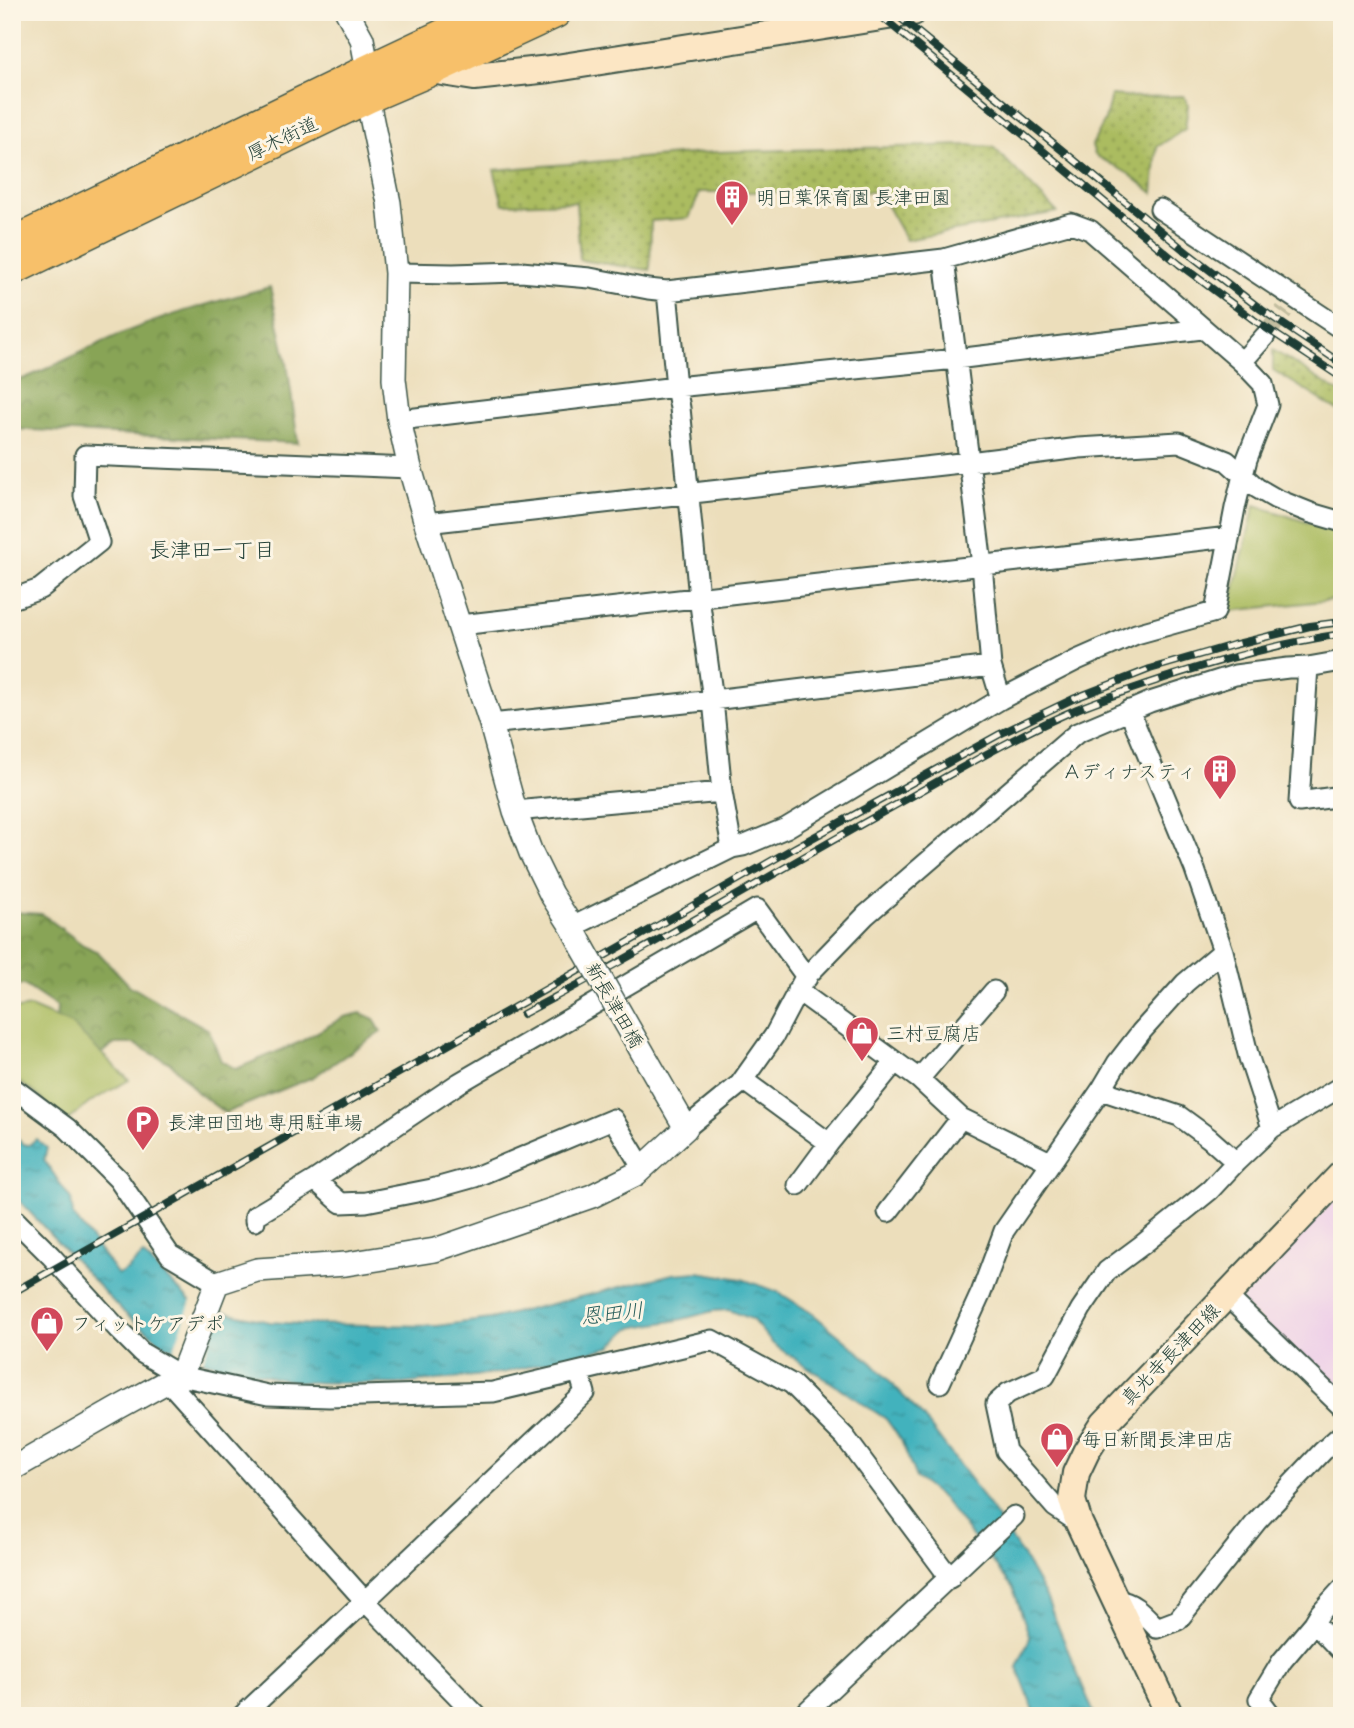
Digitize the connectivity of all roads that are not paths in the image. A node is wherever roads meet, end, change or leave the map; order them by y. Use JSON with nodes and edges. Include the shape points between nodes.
{"nodes":[{"id":1,"x":347,"y":12,"type":"edge"},
{"id":2,"x":493,"y":12,"type":"edge"},
{"id":3,"x":555,"y":12,"type":"edge"},
{"id":4,"x":913,"y":12,"type":"edge"},
{"id":5,"x":430,"y":71,"type":"junction"},
{"id":6,"x":368,"y":84,"type":"junction"},
{"id":7,"x":1160,"y":209,"type":"dead end"},
{"id":8,"x":12,"y":244,"type":"edge"},
{"id":9,"x":944,"y":259,"type":"junction"},
{"id":10,"x":12,"y":270,"type":"edge"},
{"id":11,"x":396,"y":273,"type":"junction"},
{"id":12,"x":667,"y":291,"type":"junction"},
{"id":13,"x":1342,"y":326,"type":"edge"},
{"id":14,"x":1202,"y":329,"type":"junction"},
{"id":15,"x":1265,"y":337,"type":"tunnel mouth"},
{"id":16,"x":956,"y":359,"type":"junction"},
{"id":17,"x":1242,"y":362,"type":"junction"},
{"id":18,"x":676,"y":387,"type":"junction"},
{"id":19,"x":398,"y":420,"type":"junction"},
{"id":20,"x":969,"y":462,"type":"junction"},
{"id":21,"x":410,"y":468,"type":"junction"},
{"id":22,"x":1243,"y":476,"type":"junction"},
{"id":23,"x":689,"y":493,"type":"junction"},
{"id":24,"x":1342,"y":522,"type":"edge"},
{"id":25,"x":426,"y":523,"type":"junction"},
{"id":26,"x":1229,"y":537,"type":"junction"},
{"id":27,"x":982,"y":565,"type":"junction"},
{"id":28,"x":699,"y":597,"type":"junction"},
{"id":29,"x":12,"y":599,"type":"edge"},
{"id":30,"x":460,"y":625,"type":"junction"},
{"id":31,"x":1342,"y":661,"type":"edge"},
{"id":32,"x":991,"y":666,"type":"junction"},
{"id":33,"x":1308,"y":667,"type":"junction"},
{"id":34,"x":1001,"y":699,"type":"junction"},
{"id":35,"x":713,"y":700,"type":"junction"},
{"id":36,"x":1129,"y":710,"type":"junction"},
{"id":37,"x":491,"y":724,"type":"junction"},
{"id":38,"x":722,"y":792,"type":"junction"},
{"id":39,"x":1342,"y":796,"type":"edge"},
{"id":40,"x":515,"y":811,"type":"junction"},
{"id":41,"x":732,"y":848,"type":"junction"},
{"id":42,"x":577,"y":937,"type":"junction"},
{"id":43,"x":1223,"y":951,"type":"junction"},
{"id":44,"x":802,"y":984,"type":"junction"},
{"id":45,"x":994,"y":991,"type":"dead end"},
{"id":46,"x":895,"y":1062,"type":"junction"},
{"id":47,"x":919,"y":1079,"type":"junction"},
{"id":48,"x":743,"y":1080,"type":"junction"},
{"id":49,"x":1342,"y":1086,"type":"edge"},
{"id":50,"x":12,"y":1087,"type":"edge"},
{"id":51,"x":1101,"y":1090,"type":"junction"},
{"id":52,"x":961,"y":1118,"type":"junction"},
{"id":53,"x":686,"y":1128,"type":"junction"},
{"id":54,"x":1272,"y":1128,"type":"junction"},
{"id":55,"x":829,"y":1143,"type":"junction"},
{"id":56,"x":1050,"y":1162,"type":"junction"},
{"id":57,"x":1236,"y":1162,"type":"junction"},
{"id":58,"x":643,"y":1169,"type":"junction"},
{"id":59,"x":1342,"y":1174,"type":"edge"},
{"id":60,"x":315,"y":1180,"type":"junction"},
{"id":61,"x":798,"y":1185,"type":"dead end"},
{"id":62,"x":888,"y":1212,"type":"dead end"},
{"id":63,"x":12,"y":1217,"type":"edge"},
{"id":64,"x":255,"y":1221,"type":"dead end"},
{"id":65,"x":216,"y":1285,"type":"junction"},
{"id":66,"x":1227,"y":1296,"type":"junction"},
{"id":67,"x":579,"y":1372,"type":"junction"},
{"id":68,"x":177,"y":1376,"type":"junction"},
{"id":69,"x":940,"y":1383,"type":"dead end"},
{"id":70,"x":1342,"y":1407,"type":"edge"},
{"id":71,"x":1342,"y":1434,"type":"edge"},
{"id":72,"x":12,"y":1469,"type":"edge"},
{"id":73,"x":1011,"y":1520,"type":"dead end"},
{"id":74,"x":1079,"y":1522,"type":"junction"},
{"id":75,"x":951,"y":1576,"type":"junction"},
{"id":76,"x":1342,"y":1589,"type":"edge"},
{"id":77,"x":365,"y":1601,"type":"junction"},
{"id":78,"x":1117,"y":1601,"type":"junction"},
{"id":79,"x":1314,"y":1623,"type":"junction"},
{"id":80,"x":1342,"y":1652,"type":"edge"},
{"id":81,"x":242,"y":1716,"type":"edge"},
{"id":82,"x":477,"y":1716,"type":"edge"},
{"id":83,"x":802,"y":1716,"type":"edge"},
{"id":84,"x":1170,"y":1716,"type":"edge"},
{"id":85,"x":1272,"y":1716,"type":"edge"}],
"edges":[{"from":1,"to":6,"type":"street","name":"新長津田橋","via":[[362,39]]},
{"from":2,"to":6,"type":"highway","name":"厚木街道"},
{"from":3,"to":5,"type":"highway","name":"厚木街道"},
{"from":4,"to":5,"type":"main road","via":[[550,69],[474,77]]},
{"from":5,"to":6,"type":"highway","name":"厚木街道"},
{"from":6,"to":8,"type":"highway","name":"厚木街道"},
{"from":6,"to":10,"type":"highway","name":"厚木街道"},
{"from":6,"to":11,"type":"street","name":"新長津田橋"},
{"from":7,"to":13,"type":"street","via":[[1288,303]]},
{"from":9,"to":12,"type":"street"},
{"from":9,"to":14,"type":"street","via":[[1071,223],[1090,230]]},
{"from":9,"to":16,"type":"street"},
{"from":11,"to":12,"type":"street","via":[[521,272]]},
{"from":11,"to":19,"type":"street","name":"新長津田橋"},
{"from":12,"to":18,"type":"street"},
{"from":14,"to":16,"type":"street"},
{"from":14,"to":17,"type":"street"},
{"from":15,"to":17,"type":"street"},
{"from":16,"to":18,"type":"street"},
{"from":16,"to":20,"type":"street"},
{"from":17,"to":22,"type":"street","via":[[1263,384],[1268,405]]},
{"from":18,"to":19,"type":"street"},
{"from":18,"to":23,"type":"street"},
{"from":19,"to":21,"type":"street","name":"新長津田橋"},
{"from":20,"to":22,"type":"street","via":[[1079,448],[1179,442],[1227,461]]},
{"from":20,"to":23,"type":"street"},
{"from":20,"to":27,"type":"street"},
{"from":21,"to":25,"type":"street","name":"新長津田橋"},
{"from":21,"to":29,"type":"street","via":[[85,455],[84,496],[99,542],[40,589]]},
{"from":22,"to":24,"type":"street","via":[[1276,499]]},
{"from":22,"to":26,"type":"street"},
{"from":23,"to":25,"type":"street"},
{"from":23,"to":28,"type":"street"},
{"from":25,"to":30,"type":"street","name":"新長津田橋"},
{"from":26,"to":27,"type":"street"},
{"from":26,"to":34,"type":"street","via":[[1215,612],[1136,634]]},
{"from":27,"to":28,"type":"street"},
{"from":27,"to":32,"type":"street"},
{"from":28,"to":30,"type":"street"},
{"from":28,"to":35,"type":"street"},
{"from":30,"to":37,"type":"street","name":"新長津田橋"},
{"from":31,"to":33,"type":"street"},
{"from":32,"to":34,"type":"street"},
{"from":32,"to":35,"type":"street"},
{"from":33,"to":36,"type":"street","via":[[1235,675]]},
{"from":33,"to":39,"type":"street","via":[[1299,802]]},
{"from":34,"to":41,"type":"street","via":[[786,828]]},
{"from":35,"to":37,"type":"street"},
{"from":35,"to":38,"type":"street"},
{"from":36,"to":43,"type":"street","via":[[1194,867]]},
{"from":36,"to":44,"type":"street","via":[[1077,733],[866,915]]},
{"from":37,"to":40,"type":"street","name":"新長津田橋"},
{"from":38,"to":40,"type":"street"},
{"from":38,"to":41,"type":"street"},
{"from":40,"to":42,"type":"street","name":"新長津田橋","via":[[551,894]]},
{"from":41,"to":42,"type":"street"},
{"from":42,"to":53,"type":"street","name":"新長津田橋","bridge":true},
{"from":43,"to":51,"type":"street","via":[[1141,1032]]},
{"from":43,"to":54,"type":"street"},
{"from":44,"to":46,"type":"street"},
{"from":44,"to":48,"type":"street","via":[[774,1037]]},
{"from":44,"to":60,"type":"street","via":[[757,909],[459,1083]]},
{"from":45,"to":47,"type":"street"},
{"from":46,"to":47,"type":"street"},
{"from":46,"to":55,"type":"street"},
{"from":47,"to":52,"type":"street"},
{"from":48,"to":53,"type":"street"},
{"from":48,"to":55,"type":"street"},
{"from":49,"to":54,"type":"street"},
{"from":50,"to":65,"type":"street","via":[[67,1128],[118,1179],[170,1255]]},
{"from":51,"to":56,"type":"street"},
{"from":51,"to":57,"type":"street","via":[[1179,1116]]},
{"from":52,"to":56,"type":"street"},
{"from":52,"to":62,"type":"street"},
{"from":53,"to":58,"type":"street"},
{"from":54,"to":57,"type":"street"},
{"from":55,"to":61,"type":"street"},
{"from":56,"to":69,"type":"street","via":[[1004,1231]]},
{"from":57,"to":74,"type":"street","via":[[1210,1190],[1107,1271],[1080,1309],[1045,1376],[1007,1393],[996,1404],[1006,1451],[1055,1507]]},
{"from":58,"to":60,"type":"street","via":[[613,1119],[475,1177],[432,1189],[341,1203]]},
{"from":58,"to":65,"type":"street","via":[[592,1196],[435,1250],[346,1264],[257,1266]]},
{"from":59,"to":66,"type":"main road","name":"真光寺長津田線"},
{"from":60,"to":64,"type":"street","via":[[255,1216]]},
{"from":63,"to":68,"type":"street","via":[[142,1353]]},
{"from":65,"to":68,"type":"street"},
{"from":66,"to":70,"type":"street"},
{"from":66,"to":74,"type":"main road","name":"真光寺長津田線","via":[[1104,1424],[1076,1473],[1072,1500]]},
{"from":67,"to":68,"type":"street","via":[[493,1392],[329,1397],[268,1395]]},
{"from":67,"to":75,"type":"street","via":[[712,1340],[792,1384],[845,1437]]},
{"from":67,"to":77,"type":"street","via":[[586,1393]]},
{"from":68,"to":72,"type":"street"},
{"from":68,"to":77,"type":"street"},
{"from":71,"to":78,"type":"street","via":[[1257,1521],[1178,1620],[1157,1628],[1143,1613]]},
{"from":73,"to":75,"type":"street"},
{"from":74,"to":78,"type":"main road","name":"真光寺長津田線"},
{"from":75,"to":83,"type":"street"},
{"from":76,"to":79,"type":"street"},
{"from":77,"to":81,"type":"street"},
{"from":77,"to":82,"type":"street"},
{"from":78,"to":84,"type":"main road","name":"真光寺長津田線"},
{"from":79,"to":80,"type":"street"},
{"from":79,"to":85,"type":"street","via":[[1282,1661],[1259,1699]]}]}
